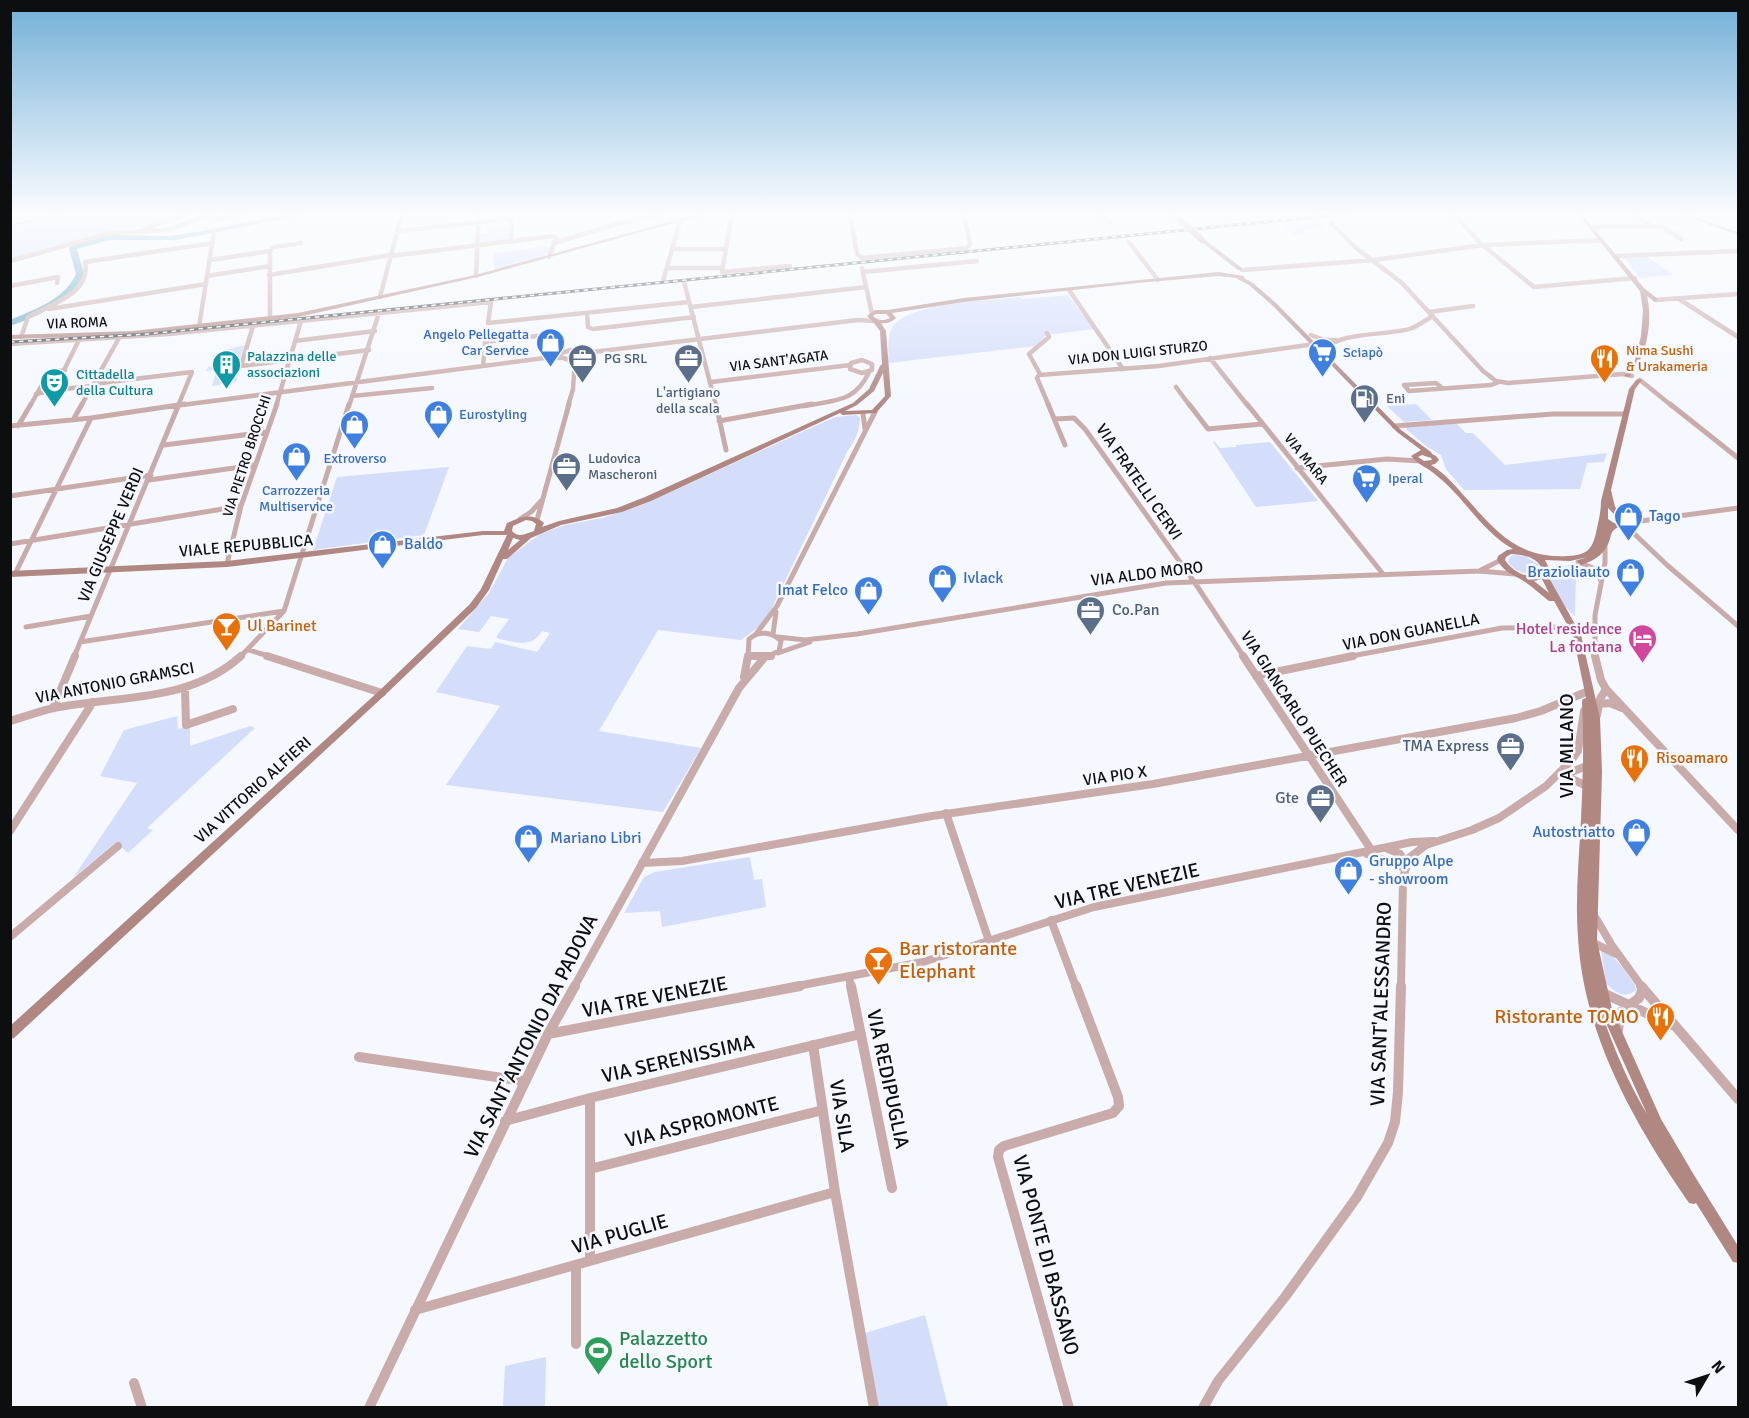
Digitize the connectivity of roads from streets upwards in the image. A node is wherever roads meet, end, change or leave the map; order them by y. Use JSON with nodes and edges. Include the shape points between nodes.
{"nodes":[{"id":1,"x":51,"y":279,"type":"edge"},
{"id":2,"x":58,"y":279,"type":"edge"},
{"id":3,"x":84,"y":279,"type":"edge"},
{"id":4,"x":207,"y":279,"type":"edge"},
{"id":5,"x":269,"y":279,"type":"edge"},
{"id":6,"x":385,"y":279,"type":"edge"},
{"id":7,"x":461,"y":279,"type":"edge"},
{"id":8,"x":864,"y":279,"type":"edge"},
{"id":9,"x":1166,"y":279,"type":"edge"},
{"id":10,"x":1241,"y":279,"type":"edge"},
{"id":11,"x":1252,"y":279,"type":"edge"},
{"id":12,"x":1397,"y":279,"type":"edge"},
{"id":13,"x":1526,"y":279,"type":"edge"},
{"id":14,"x":1620,"y":279,"type":"edge"},
{"id":15,"x":1636,"y":279,"type":"edge"},
{"id":16,"x":1158,"y":280,"type":"joint"},
{"id":17,"x":1143,"y":281,"type":"junction"},
{"id":18,"x":684,"y":282,"type":"dead end"},
{"id":19,"x":57,"y":284,"type":"dead end"},
{"id":20,"x":206,"y":284,"type":"junction"},
{"id":21,"x":10,"y":286,"type":"edge"},
{"id":22,"x":866,"y":287,"type":"junction"},
{"id":23,"x":1069,"y":290,"type":"junction"},
{"id":24,"x":1738,"y":294,"type":"edge"},
{"id":25,"x":380,"y":297,"type":"junction"},
{"id":26,"x":1002,"y":297,"type":"junction"},
{"id":27,"x":1651,"y":298,"type":"junction"},
{"id":28,"x":1679,"y":299,"type":"junction"},
{"id":29,"x":690,"y":304,"type":"junction"},
{"id":30,"x":870,"y":304,"type":"junction"},
{"id":31,"x":927,"y":305,"type":"junction"},
{"id":32,"x":1473,"y":306,"type":"dead end"},
{"id":33,"x":44,"y":309,"type":"junction"},
{"id":34,"x":886,"y":311,"type":"junction"},
{"id":35,"x":379,"y":313,"type":"junction"},
{"id":36,"x":587,"y":313,"type":"junction"},
{"id":37,"x":1431,"y":314,"type":"junction"},
{"id":38,"x":694,"y":317,"type":"junction"},
{"id":39,"x":874,"y":318,"type":"junction"},
{"id":40,"x":270,"y":319,"type":"junction"},
{"id":41,"x":892,"y":319,"type":"junction"},
{"id":42,"x":302,"y":321,"type":"junction"},
{"id":43,"x":253,"y":326,"type":"junction"},
{"id":44,"x":199,"y":327,"type":"junction"},
{"id":45,"x":375,"y":331,"type":"junction"},
{"id":46,"x":883,"y":331,"type":"junction"},
{"id":47,"x":487,"y":333,"type":"dead end"},
{"id":48,"x":1047,"y":333,"type":"dead end"},
{"id":49,"x":546,"y":335,"type":"dead end"},
{"id":50,"x":1311,"y":335,"type":"junction"},
{"id":51,"x":10,"y":337,"type":"edge"},
{"id":52,"x":21,"y":337,"type":"junction"},
{"id":53,"x":1738,"y":337,"type":"edge"},
{"id":54,"x":119,"y":338,"type":"junction"},
{"id":55,"x":700,"y":338,"type":"junction"},
{"id":56,"x":79,"y":340,"type":"junction"},
{"id":57,"x":1341,"y":340,"type":"junction"},
{"id":58,"x":295,"y":341,"type":"junction"},
{"id":59,"x":485,"y":342,"type":"junction"},
{"id":60,"x":10,"y":344,"type":"edge"},
{"id":61,"x":1315,"y":344,"type":"junction"},
{"id":62,"x":1325,"y":350,"type":"junction"},
{"id":63,"x":369,"y":351,"type":"junction"},
{"id":64,"x":578,"y":351,"type":"junction"},
{"id":65,"x":593,"y":352,"type":"junction"},
{"id":66,"x":561,"y":356,"type":"junction"},
{"id":67,"x":576,"y":358,"type":"junction"},
{"id":68,"x":1210,"y":358,"type":"junction"},
{"id":69,"x":290,"y":360,"type":"junction"},
{"id":70,"x":567,"y":360,"type":"junction"},
{"id":71,"x":884,"y":364,"type":"junction"},
{"id":72,"x":850,"y":365,"type":"junction"},
{"id":73,"x":483,"y":366,"type":"junction"},
{"id":74,"x":573,"y":366,"type":"junction"},
{"id":75,"x":1123,"y":369,"type":"junction"},
{"id":76,"x":65,"y":370,"type":"junction"},
{"id":77,"x":869,"y":372,"type":"junction"},
{"id":78,"x":1040,"y":375,"type":"junction"},
{"id":79,"x":1349,"y":378,"type":"junction"},
{"id":80,"x":1633,"y":380,"type":"junction"},
{"id":81,"x":356,"y":382,"type":"junction"},
{"id":82,"x":711,"y":382,"type":"junction"},
{"id":83,"x":1499,"y":382,"type":"junction"},
{"id":84,"x":93,"y":385,"type":"junction"},
{"id":85,"x":1176,"y":387,"type":"dead end"},
{"id":86,"x":432,"y":388,"type":"dead end"},
{"id":87,"x":1442,"y":388,"type":"junction"},
{"id":88,"x":52,"y":391,"type":"junction"},
{"id":89,"x":281,"y":392,"type":"junction"},
{"id":90,"x":36,"y":394,"type":"junction"},
{"id":91,"x":352,"y":396,"type":"junction"},
{"id":92,"x":180,"y":405,"type":"junction"},
{"id":93,"x":858,"y":408,"type":"junction"},
{"id":94,"x":876,"y":410,"type":"junction"},
{"id":95,"x":1626,"y":412,"type":"junction"},
{"id":96,"x":91,"y":418,"type":"junction"},
{"id":97,"x":1054,"y":419,"type":"junction"},
{"id":98,"x":73,"y":420,"type":"junction"},
{"id":99,"x":719,"y":421,"type":"junction"},
{"id":100,"x":1262,"y":424,"type":"junction"},
{"id":101,"x":10,"y":426,"type":"edge"},
{"id":102,"x":18,"y":426,"type":"junction"},
{"id":103,"x":1394,"y":426,"type":"junction"},
{"id":104,"x":865,"y":429,"type":"junction"},
{"id":105,"x":267,"y":432,"type":"junction"},
{"id":106,"x":1408,"y":439,"type":"junction"},
{"id":107,"x":164,"y":445,"type":"junction"},
{"id":108,"x":1065,"y":445,"type":"dead end"},
{"id":109,"x":726,"y":450,"type":"dead end"},
{"id":110,"x":1429,"y":453,"type":"junction"},
{"id":111,"x":1418,"y":458,"type":"junction"},
{"id":112,"x":1738,"y":458,"type":"edge"},
{"id":113,"x":1435,"y":462,"type":"junction"},
{"id":114,"x":255,"y":465,"type":"junction"},
{"id":115,"x":1297,"y":468,"type":"junction"},
{"id":116,"x":1440,"y":475,"type":"junction"},
{"id":117,"x":150,"y":477,"type":"junction"},
{"id":118,"x":58,"y":488,"type":"junction"},
{"id":119,"x":1608,"y":490,"type":"junction"},
{"id":120,"x":10,"y":496,"type":"edge"},
{"id":121,"x":541,"y":501,"type":"junction"},
{"id":122,"x":242,"y":507,"type":"junction"},
{"id":123,"x":1738,"y":508,"type":"edge"},
{"id":124,"x":1605,"y":517,"type":"junction"},
{"id":125,"x":520,"y":519,"type":"junction"},
{"id":126,"x":537,"y":520,"type":"junction"},
{"id":127,"x":1621,"y":522,"type":"junction"},
{"id":128,"x":559,"y":523,"type":"junction"},
{"id":129,"x":130,"y":525,"type":"junction"},
{"id":130,"x":510,"y":531,"type":"junction"},
{"id":131,"x":533,"y":534,"type":"junction"},
{"id":132,"x":1496,"y":535,"type":"junction"},
{"id":133,"x":32,"y":541,"type":"junction"},
{"id":134,"x":10,"y":544,"type":"edge"},
{"id":135,"x":1605,"y":545,"type":"junction"},
{"id":136,"x":1523,"y":552,"type":"junction"},
{"id":137,"x":1533,"y":555,"type":"junction"},
{"id":138,"x":303,"y":557,"type":"junction"},
{"id":139,"x":502,"y":558,"type":"junction"},
{"id":140,"x":1501,"y":558,"type":"junction"},
{"id":141,"x":1581,"y":562,"type":"junction"},
{"id":142,"x":226,"y":564,"type":"junction"},
{"id":143,"x":1604,"y":565,"type":"junction"},
{"id":144,"x":110,"y":571,"type":"junction"},
{"id":145,"x":1479,"y":571,"type":"junction"},
{"id":146,"x":1545,"y":572,"type":"junction"},
{"id":147,"x":13,"y":574,"type":"edge"},
{"id":148,"x":1383,"y":574,"type":"junction"},
{"id":149,"x":1519,"y":576,"type":"junction"},
{"id":150,"x":1193,"y":580,"type":"junction"},
{"id":151,"x":1601,"y":582,"type":"junction"},
{"id":152,"x":1558,"y":604,"type":"junction"},
{"id":153,"x":777,"y":606,"type":"junction"},
{"id":154,"x":284,"y":611,"type":"junction"},
{"id":155,"x":91,"y":616,"type":"junction"},
{"id":156,"x":1738,"y":626,"type":"edge"},
{"id":157,"x":26,"y":627,"type":"dead end"},
{"id":158,"x":1573,"y":627,"type":"junction"},
{"id":159,"x":756,"y":634,"type":"junction"},
{"id":160,"x":776,"y":636,"type":"junction"},
{"id":161,"x":821,"y":639,"type":"junction"},
{"id":162,"x":80,"y":642,"type":"junction"},
{"id":163,"x":249,"y":650,"type":"junction"},
{"id":164,"x":748,"y":653,"type":"junction"},
{"id":165,"x":775,"y":654,"type":"junction"},
{"id":166,"x":764,"y":658,"type":"junction"},
{"id":167,"x":1584,"y":672,"type":"junction"},
{"id":168,"x":1256,"y":676,"type":"junction"},
{"id":169,"x":739,"y":688,"type":"junction"},
{"id":170,"x":185,"y":689,"type":"junction"},
{"id":171,"x":1609,"y":691,"type":"junction"},
{"id":172,"x":1586,"y":692,"type":"junction"},
{"id":173,"x":382,"y":693,"type":"junction"},
{"id":174,"x":93,"y":702,"type":"junction"},
{"id":175,"x":1598,"y":704,"type":"junction"},
{"id":176,"x":1587,"y":705,"type":"junction"},
{"id":177,"x":52,"y":708,"type":"junction"},
{"id":178,"x":233,"y":709,"type":"dead end"},
{"id":179,"x":1628,"y":711,"type":"junction"},
{"id":180,"x":10,"y":721,"type":"edge"},
{"id":181,"x":1597,"y":729,"type":"junction"},
{"id":182,"x":1309,"y":756,"type":"junction"},
{"id":183,"x":1588,"y":766,"type":"junction"},
{"id":184,"x":1560,"y":775,"type":"junction"},
{"id":185,"x":1587,"y":786,"type":"junction"},
{"id":186,"x":946,"y":813,"type":"junction"},
{"id":187,"x":1738,"y":830,"type":"edge"},
{"id":188,"x":10,"y":831,"type":"edge"},
{"id":189,"x":1434,"y":842,"type":"junction"},
{"id":190,"x":118,"y":846,"type":"dead end"},
{"id":191,"x":1386,"y":848,"type":"junction"},
{"id":192,"x":1368,"y":852,"type":"junction"},
{"id":193,"x":642,"y":863,"type":"junction"},
{"id":194,"x":1406,"y":866,"type":"junction"},
{"id":195,"x":1593,"y":913,"type":"junction"},
{"id":196,"x":1051,"y":920,"type":"junction"},
{"id":197,"x":12,"y":934,"type":"edge"},
{"id":198,"x":989,"y":941,"type":"junction"},
{"id":199,"x":1587,"y":948,"type":"junction"},
{"id":200,"x":1618,"y":955,"type":"junction"},
{"id":201,"x":849,"y":977,"type":"junction"},
{"id":202,"x":1643,"y":988,"type":"junction"},
{"id":203,"x":1602,"y":992,"type":"junction"},
{"id":204,"x":1630,"y":1004,"type":"junction"},
{"id":205,"x":1676,"y":1028,"type":"junction"},
{"id":206,"x":10,"y":1034,"type":"edge"},
{"id":207,"x":548,"y":1034,"type":"junction"},
{"id":208,"x":861,"y":1034,"type":"junction"},
{"id":209,"x":813,"y":1045,"type":"junction"},
{"id":210,"x":1620,"y":1045,"type":"junction"},
{"id":211,"x":359,"y":1057,"type":"dead end"},
{"id":212,"x":524,"y":1081,"type":"junction"},
{"id":213,"x":590,"y":1098,"type":"junction"},
{"id":214,"x":1737,"y":1098,"type":"edge"},
{"id":215,"x":823,"y":1110,"type":"junction"},
{"id":216,"x":505,"y":1121,"type":"junction"},
{"id":217,"x":590,"y":1169,"type":"junction"},
{"id":218,"x":892,"y":1188,"type":"dead end"},
{"id":219,"x":835,"y":1192,"type":"junction"},
{"id":220,"x":1738,"y":1257,"type":"edge"},
{"id":221,"x":590,"y":1261,"type":"junction"},
{"id":222,"x":576,"y":1265,"type":"junction"},
{"id":223,"x":415,"y":1310,"type":"junction"},
{"id":224,"x":576,"y":1344,"type":"dead end"},
{"id":225,"x":134,"y":1383,"type":"dead end"},
{"id":226,"x":142,"y":1407,"type":"edge"},
{"id":227,"x":369,"y":1407,"type":"edge"},
{"id":228,"x":874,"y":1407,"type":"edge"},
{"id":229,"x":1069,"y":1407,"type":"edge"},
{"id":230,"x":1203,"y":1407,"type":"edge"}],
"edges":[{"from":1,"to":21,"type":"street"},
{"from":2,"to":19,"type":"street"},
{"from":3,"to":33,"type":"street","via":[[82,285]]},
{"from":4,"to":20,"type":"street"},
{"from":5,"to":40,"type":"street"},
{"from":6,"to":25,"type":"street"},
{"from":7,"to":25,"type":"street","name":"VIA ROMA"},
{"from":8,"to":22,"type":"street"},
{"from":9,"to":16,"type":"street"},
{"from":10,"to":61,"type":"street","via":[[1266,296]]},
{"from":11,"to":50,"type":"street"},
{"from":12,"to":37,"type":"street"},
{"from":13,"to":14,"type":"street","via":[[1534,286]]},
{"from":15,"to":27,"type":"street"},
{"from":16,"to":17,"type":"street"},
{"from":17,"to":23,"type":"street"},
{"from":17,"to":26,"type":"street"},
{"from":18,"to":29,"type":"street","name":"VIA SANT'AGATA"},
{"from":20,"to":33,"type":"street"},
{"from":20,"to":44,"type":"street"},
{"from":22,"to":29,"type":"street"},
{"from":22,"to":30,"type":"street"},
{"from":23,"to":26,"type":"street"},
{"from":23,"to":75,"type":"street"},
{"from":24,"to":28,"type":"street"},
{"from":25,"to":40,"type":"street","name":"VIA ROMA"},
{"from":26,"to":31,"type":"street"},
{"from":27,"to":28,"type":"street"},
{"from":27,"to":80,"type":"street"},
{"from":27,"to":80,"type":"street","via":[[1652,321]]},
{"from":28,"to":53,"type":"street"},
{"from":29,"to":36,"type":"street"},
{"from":29,"to":38,"type":"street","name":"VIA SANT'AGATA"},
{"from":30,"to":34,"type":"street"},
{"from":30,"to":39,"type":"street"},
{"from":31,"to":34,"type":"street"},
{"from":31,"to":41,"type":"street"},
{"from":32,"to":37,"type":"street"},
{"from":33,"to":52,"type":"street","via":[[28,318]]},
{"from":34,"to":39,"type":"street"},
{"from":34,"to":41,"type":"street"},
{"from":35,"to":36,"type":"street","via":[[491,302],[488,323]]},
{"from":35,"to":42,"type":"street"},
{"from":35,"to":45,"type":"street","name":"VIA ANTONIO GRAMSCI"},
{"from":36,"to":38,"type":"street","via":[[588,327],[593,329]]},
{"from":37,"to":57,"type":"street","via":[[1409,328]]},
{"from":37,"to":83,"type":"street","via":[[1485,373]]},
{"from":38,"to":55,"type":"street","name":"VIA SANT'AGATA"},
{"from":39,"to":41,"type":"street"},
{"from":39,"to":46,"type":"street"},
{"from":39,"to":55,"type":"street","name":"VIA SANT'AGATA"},
{"from":40,"to":44,"type":"street","name":"VIA ROMA"},
{"from":41,"to":46,"type":"street"},
{"from":42,"to":43,"type":"street"},
{"from":42,"to":58,"type":"street","name":"VIA PIETRO BROCCHI"},
{"from":43,"to":54,"type":"street"},
{"from":43,"to":69,"type":"street","via":[[241,366]]},
{"from":44,"to":52,"type":"street","name":"VIA ROMA"},
{"from":45,"to":58,"type":"street"},
{"from":45,"to":63,"type":"street","name":"VIA ANTONIO GRAMSCI"},
{"from":46,"to":71,"type":"street"},
{"from":47,"to":59,"type":"street"},
{"from":48,"to":78,"type":"street","via":[[1049,337],[1029,354]]},
{"from":49,"to":59,"type":"street"},
{"from":50,"to":57,"type":"street"},
{"from":50,"to":62,"type":"street"},
{"from":51,"to":52,"type":"street","name":"VIA ROMA"},
{"from":54,"to":56,"type":"street"},
{"from":54,"to":84,"type":"street"},
{"from":55,"to":65,"type":"street","name":"VIA SANT'AGATA"},
{"from":55,"to":82,"type":"street","name":"VIA SANT'AGATA"},
{"from":56,"to":60,"type":"street"},
{"from":56,"to":76,"type":"street"},
{"from":57,"to":62,"type":"street"},
{"from":58,"to":69,"type":"street","name":"VIA PIETRO BROCCHI"},
{"from":59,"to":73,"type":"street"},
{"from":61,"to":68,"type":"street","name":"VIA DON LUIGI STURZO"},
{"from":61,"to":79,"type":"street"},
{"from":62,"to":79,"type":"street"},
{"from":63,"to":69,"type":"street"},
{"from":63,"to":81,"type":"street","name":"VIA ANTONIO GRAMSCI"},
{"from":64,"to":65,"type":"street","name":"VIA SANT'AGATA"},
{"from":64,"to":66,"type":"street","name":"VIA SANT'AGATA"},
{"from":64,"to":67,"type":"street"},
{"from":65,"to":67,"type":"street","name":"VIA SANT'AGATA"},
{"from":66,"to":70,"type":"street"},
{"from":66,"to":73,"type":"street"},
{"from":67,"to":70,"type":"street","name":"VIA SANT'AGATA"},
{"from":67,"to":74,"type":"street"},
{"from":68,"to":75,"type":"street","name":"VIA DON LUIGI STURZO"},
{"from":68,"to":100,"type":"street","name":"VIA MARA"},
{"from":69,"to":89,"type":"street","name":"VIA PIETRO BROCCHI"},
{"from":70,"to":74,"type":"street"},
{"from":71,"to":93,"type":"street"},
{"from":71,"to":94,"type":"street","via":[[889,392]]},
{"from":72,"to":77,"type":"street","via":[[855,372]]},
{"from":72,"to":77,"type":"street","via":[[869,362],[873,368]]},
{"from":72,"to":82,"type":"street","name":"VIA SANT'AGATA"},
{"from":73,"to":81,"type":"street"},
{"from":74,"to":121,"type":"street","via":[[573,389]]},
{"from":75,"to":78,"type":"street","name":"VIA DON LUIGI STURZO"},
{"from":76,"to":88,"type":"street"},
{"from":76,"to":90,"type":"street","via":[[49,372]]},
{"from":77,"to":99,"type":"street","via":[[862,388],[846,398]]},
{"from":78,"to":97,"type":"street","via":[[1036,378]]},
{"from":79,"to":103,"type":"street"},
{"from":80,"to":83,"type":"street","via":[[1614,375]]},
{"from":80,"to":95,"type":"street"},
{"from":80,"to":112,"type":"street","via":[[1651,389]]},
{"from":81,"to":89,"type":"street"},
{"from":81,"to":91,"type":"street","name":"VIA ANTONIO GRAMSCI"},
{"from":82,"to":99,"type":"street","name":"VIA SANT'AGATA"},
{"from":83,"to":87,"type":"street"},
{"from":84,"to":88,"type":"street"},
{"from":84,"to":92,"type":"street","name":"VIA GIUSEPPE VERDI","via":[[192,372]]},
{"from":84,"to":98,"type":"street"},
{"from":85,"to":100,"type":"street","via":[[1208,429]]},
{"from":86,"to":91,"type":"street"},
{"from":87,"to":87,"type":"street","via":[[1436,383],[1404,385],[1410,391]]},
{"from":88,"to":90,"type":"street"},
{"from":89,"to":92,"type":"street"},
{"from":89,"to":105,"type":"street","name":"VIA PIETRO BROCCHI"},
{"from":90,"to":102,"type":"street"},
{"from":91,"to":138,"type":"street","name":"VIA ANTONIO GRAMSCI"},
{"from":92,"to":96,"type":"street"},
{"from":92,"to":107,"type":"street","name":"VIA GIUSEPPE VERDI"},
{"from":93,"to":94,"type":"street"},
{"from":93,"to":94,"type":"street","via":[[872,401]]},
{"from":93,"to":104,"type":"street"},
{"from":93,"to":128,"type":"street","via":[[834,415],[648,499],[619,510]]},
{"from":94,"to":104,"type":"street"},
{"from":95,"to":103,"type":"street"},
{"from":95,"to":119,"type":"street"},
{"from":96,"to":98,"type":"street"},
{"from":96,"to":118,"type":"street"},
{"from":97,"to":108,"type":"street"},
{"from":97,"to":150,"type":"street","name":"VIA FRATELLI CERVI","via":[[1073,418],[1081,424]]},
{"from":98,"to":102,"type":"street"},
{"from":99,"to":109,"type":"street","name":"VIA SANT'AGATA"},
{"from":100,"to":115,"type":"street","name":"VIA MARA"},
{"from":101,"to":102,"type":"street"},
{"from":103,"to":106,"type":"street"},
{"from":104,"to":153,"type":"street"},
{"from":105,"to":107,"type":"street"},
{"from":105,"to":114,"type":"street","name":"VIA PIETRO BROCCHI"},
{"from":106,"to":110,"type":"street"},
{"from":106,"to":111,"type":"street"},
{"from":107,"to":117,"type":"street","name":"VIA GIUSEPPE VERDI"},
{"from":110,"to":111,"type":"street"},
{"from":110,"to":113,"type":"street"},
{"from":111,"to":113,"type":"street"},
{"from":111,"to":115,"type":"street"},
{"from":111,"to":116,"type":"street"},
{"from":113,"to":116,"type":"street"},
{"from":114,"to":117,"type":"street"},
{"from":114,"to":122,"type":"street","name":"VIA PIETRO BROCCHI"},
{"from":115,"to":148,"type":"street","name":"VIA MARA"},
{"from":116,"to":132,"type":"street"},
{"from":117,"to":118,"type":"street"},
{"from":117,"to":129,"type":"street","name":"VIA GIUSEPPE VERDI"},
{"from":118,"to":120,"type":"street"},
{"from":118,"to":133,"type":"street"},
{"from":119,"to":124,"type":"street"},
{"from":119,"to":127,"type":"street","via":[[1610,507]]},
{"from":121,"to":125,"type":"street"},
{"from":121,"to":126,"type":"street"},
{"from":122,"to":129,"type":"street"},
{"from":122,"to":142,"type":"street","name":"VIA PIETRO BROCCHI"},
{"from":123,"to":127,"type":"street"},
{"from":124,"to":127,"type":"street"},
{"from":124,"to":137,"type":"street","via":[[1598,544],[1589,553],[1564,558]]},
{"from":125,"to":126,"type":"street"},
{"from":125,"to":130,"type":"street"},
{"from":126,"to":128,"type":"street"},
{"from":126,"to":131,"type":"street","via":[[540,526]]},
{"from":127,"to":135,"type":"street","via":[[1609,530]]},
{"from":127,"to":156,"type":"street"},
{"from":128,"to":131,"type":"street"},
{"from":129,"to":133,"type":"street"},
{"from":129,"to":144,"type":"street","name":"VIA GIUSEPPE VERDI"},
{"from":130,"to":131,"type":"street","name":"VIALE REPUBBLICA","via":[[519,538]]},
{"from":130,"to":138,"type":"street","name":"VIALE REPUBBLICA"},
{"from":130,"to":139,"type":"street","name":"VIA VITTORIO ALFIERI"},
{"from":131,"to":139,"type":"street","name":"VIA VITTORIO ALFIERI"},
{"from":132,"to":136,"type":"street"},
{"from":132,"to":140,"type":"street"},
{"from":133,"to":134,"type":"street"},
{"from":133,"to":147,"type":"street"},
{"from":135,"to":141,"type":"street","via":[[1595,557]]},
{"from":135,"to":143,"type":"street"},
{"from":136,"to":137,"type":"street"},
{"from":136,"to":140,"type":"street","via":[[1510,552]]},
{"from":137,"to":146,"type":"street"},
{"from":138,"to":142,"type":"street","name":"VIALE REPUBBLICA"},
{"from":138,"to":154,"type":"street","name":"VIA ANTONIO GRAMSCI"},
{"from":139,"to":173,"type":"street","name":"VIA VITTORIO ALFIERI","via":[[473,606]]},
{"from":140,"to":145,"type":"street","name":"VIA ALDO MORO"},
{"from":140,"to":149,"type":"street","via":[[1505,568]]},
{"from":141,"to":143,"type":"street"},
{"from":141,"to":146,"type":"street"},
{"from":141,"to":151,"type":"street","via":[[1595,569]]},
{"from":142,"to":144,"type":"street","name":"VIALE REPUBBLICA"},
{"from":143,"to":151,"type":"street"},
{"from":144,"to":147,"type":"street","name":"VIALE REPUBBLICA"},
{"from":144,"to":155,"type":"street","name":"VIA GIUSEPPE VERDI"},
{"from":145,"to":148,"type":"street","name":"VIA ALDO MORO"},
{"from":145,"to":149,"type":"street","name":"VIA ALDO MORO"},
{"from":146,"to":149,"type":"street","via":[[1535,579]]},
{"from":146,"to":152,"type":"street"},
{"from":148,"to":150,"type":"street","name":"VIA ALDO MORO"},
{"from":149,"to":152,"type":"street"},
{"from":150,"to":161,"type":"street","name":"VIA ALDO MORO"},
{"from":150,"to":168,"type":"street","name":"VIA GIANCARLO PUECHER"},
{"from":151,"to":171,"type":"street","via":[[1595,661],[1597,674]]},
{"from":152,"to":158,"type":"street"},
{"from":153,"to":159,"type":"street"},
{"from":153,"to":160,"type":"street"},
{"from":154,"to":162,"type":"street"},
{"from":154,"to":163,"type":"street","name":"VIA ANTONIO GRAMSCI"},
{"from":155,"to":157,"type":"street"},
{"from":155,"to":162,"type":"street","name":"VIA GIUSEPPE VERDI"},
{"from":158,"to":167,"type":"street"},
{"from":158,"to":168,"type":"street","name":"VIA DON GUANELLA","via":[[1519,626]]},
{"from":159,"to":160,"type":"street"},
{"from":159,"to":164,"type":"street","via":[[746,645]]},
{"from":160,"to":161,"type":"street","name":"VIA ALDO MORO"},
{"from":160,"to":165,"type":"street","via":[[781,646]]},
{"from":161,"to":165,"type":"street","name":"VIA ALDO MORO"},
{"from":162,"to":177,"type":"street","name":"VIA GIUSEPPE VERDI"},
{"from":163,"to":170,"type":"street","name":"VIA ANTONIO GRAMSCI","via":[[216,676]]},
{"from":163,"to":173,"type":"street"},
{"from":164,"to":166,"type":"street"},
{"from":164,"to":169,"type":"street","name":"VIA SANT'ANTONIO DA PADOVA"},
{"from":165,"to":166,"type":"street"},
{"from":166,"to":169,"type":"street","name":"VIA SANT'ANTONIO DA PADOVA"},
{"from":167,"to":172,"type":"street","name":"VIA MILANO"},
{"from":167,"to":181,"type":"street","name":"VIA MILANO"},
{"from":168,"to":182,"type":"street","name":"VIA GIANCARLO PUECHER"},
{"from":169,"to":193,"type":"street","name":"VIA SANT'ANTONIO DA PADOVA"},
{"from":170,"to":174,"type":"street","name":"VIA ANTONIO GRAMSCI"},
{"from":170,"to":178,"type":"street","via":[[186,725]]},
{"from":171,"to":175,"type":"street"},
{"from":171,"to":179,"type":"street"},
{"from":172,"to":176,"type":"street","name":"VIA MILANO"},
{"from":172,"to":182,"type":"street","name":"VIA PIO X","via":[[1520,717]]},
{"from":173,"to":206,"type":"street","name":"VIA VITTORIO ALFIERI"},
{"from":174,"to":177,"type":"street","name":"VIA ANTONIO GRAMSCI"},
{"from":174,"to":188,"type":"street"},
{"from":175,"to":179,"type":"street","via":[[1610,703]]},
{"from":175,"to":181,"type":"street"},
{"from":176,"to":183,"type":"street","name":"VIA MILANO"},
{"from":176,"to":184,"type":"street","via":[[1579,748]]},
{"from":177,"to":180,"type":"street","name":"VIA ANTONIO GRAMSCI"},
{"from":179,"to":187,"type":"street"},
{"from":181,"to":183,"type":"street"},
{"from":181,"to":195,"type":"street","name":"VIA MILANO"},
{"from":182,"to":186,"type":"street","name":"VIA PIO X","via":[[1152,784]]},
{"from":182,"to":192,"type":"street","name":"VIA GIANCARLO PUECHER"},
{"from":183,"to":184,"type":"street"},
{"from":183,"to":185,"type":"street","name":"VIA MILANO"},
{"from":184,"to":185,"type":"street"},
{"from":184,"to":189,"type":"street","via":[[1498,820]]},
{"from":185,"to":199,"type":"street","name":"VIA MILANO"},
{"from":186,"to":193,"type":"street","name":"VIA PIO X","via":[[682,861]]},
{"from":186,"to":198,"type":"street"},
{"from":189,"to":191,"type":"street","name":"VIA TRE VENEZIE"},
{"from":189,"to":194,"type":"street","via":[[1414,853]]},
{"from":190,"to":197,"type":"street"},
{"from":191,"to":192,"type":"street","name":"VIA TRE VENEZIE"},
{"from":191,"to":194,"type":"street","via":[[1400,854]]},
{"from":192,"to":194,"type":"street"},
{"from":192,"to":196,"type":"street","name":"VIA TRE VENEZIE","via":[[1094,907]]},
{"from":193,"to":207,"type":"street","name":"VIA SANT'ANTONIO DA PADOVA"},
{"from":194,"to":230,"type":"street","name":"VIA SANT'ALESSANDRO","via":[[1398,1092],[1390,1137],[1339,1223],[1222,1376]]},
{"from":195,"to":199,"type":"street","name":"VIA MILANO"},
{"from":195,"to":200,"type":"street"},
{"from":196,"to":198,"type":"street","name":"VIA TRE VENEZIE"},
{"from":196,"to":229,"type":"street","name":"VIA PONTE DI BASSANO","via":[[1119,1106],[1113,1113],[1004,1146],[998,1157]]},
{"from":198,"to":201,"type":"street","name":"VIA TRE VENEZIE","via":[[928,961]]},
{"from":199,"to":200,"type":"street"},
{"from":199,"to":203,"type":"street","name":"VIA MILANO"},
{"from":199,"to":203,"type":"street","via":[[1595,984]]},
{"from":199,"to":220,"type":"street","name":"VIA MILANO","via":[[1598,1016],[1628,1089],[1683,1182]]},
{"from":200,"to":202,"type":"street"},
{"from":201,"to":207,"type":"street","name":"VIA TRE VENEZIE"},
{"from":201,"to":208,"type":"street","name":"VIA REDIPUGLIA"},
{"from":202,"to":204,"type":"street","via":[[1639,998]]},
{"from":202,"to":205,"type":"street"},
{"from":203,"to":204,"type":"street"},
{"from":203,"to":210,"type":"street","name":"VIA MILANO"},
{"from":204,"to":205,"type":"street"},
{"from":204,"to":210,"type":"street","via":[[1619,1018]]},
{"from":205,"to":214,"type":"street"},
{"from":207,"to":212,"type":"street","name":"VIA SANT'ANTONIO DA PADOVA"},
{"from":208,"to":209,"type":"street","name":"VIA SERENISSIMA"},
{"from":208,"to":218,"type":"street","name":"VIA REDIPUGLIA"},
{"from":209,"to":213,"type":"street","name":"VIA SERENISSIMA"},
{"from":209,"to":215,"type":"street","name":"VIA SILA"},
{"from":210,"to":220,"type":"street","name":"VIA MILANO","via":[[1660,1129]]},
{"from":211,"to":212,"type":"street"},
{"from":212,"to":216,"type":"street","name":"VIA SANT'ANTONIO DA PADOVA"},
{"from":213,"to":216,"type":"street","name":"VIA SERENISSIMA"},
{"from":213,"to":217,"type":"street"},
{"from":215,"to":217,"type":"street","name":"VIA ASPROMONTE"},
{"from":215,"to":219,"type":"street","name":"VIA SILA"},
{"from":216,"to":223,"type":"street","name":"VIA SANT'ANTONIO DA PADOVA"},
{"from":217,"to":221,"type":"street"},
{"from":219,"to":221,"type":"street","name":"VIA PUGLIE"},
{"from":219,"to":228,"type":"street","name":"VIA SILA"},
{"from":221,"to":222,"type":"street","name":"VIA PUGLIE"},
{"from":222,"to":223,"type":"street","name":"VIA PUGLIE"},
{"from":222,"to":224,"type":"street"},
{"from":223,"to":227,"type":"street","name":"VIA SANT'ANTONIO DA PADOVA"},
{"from":225,"to":226,"type":"street"}]}
